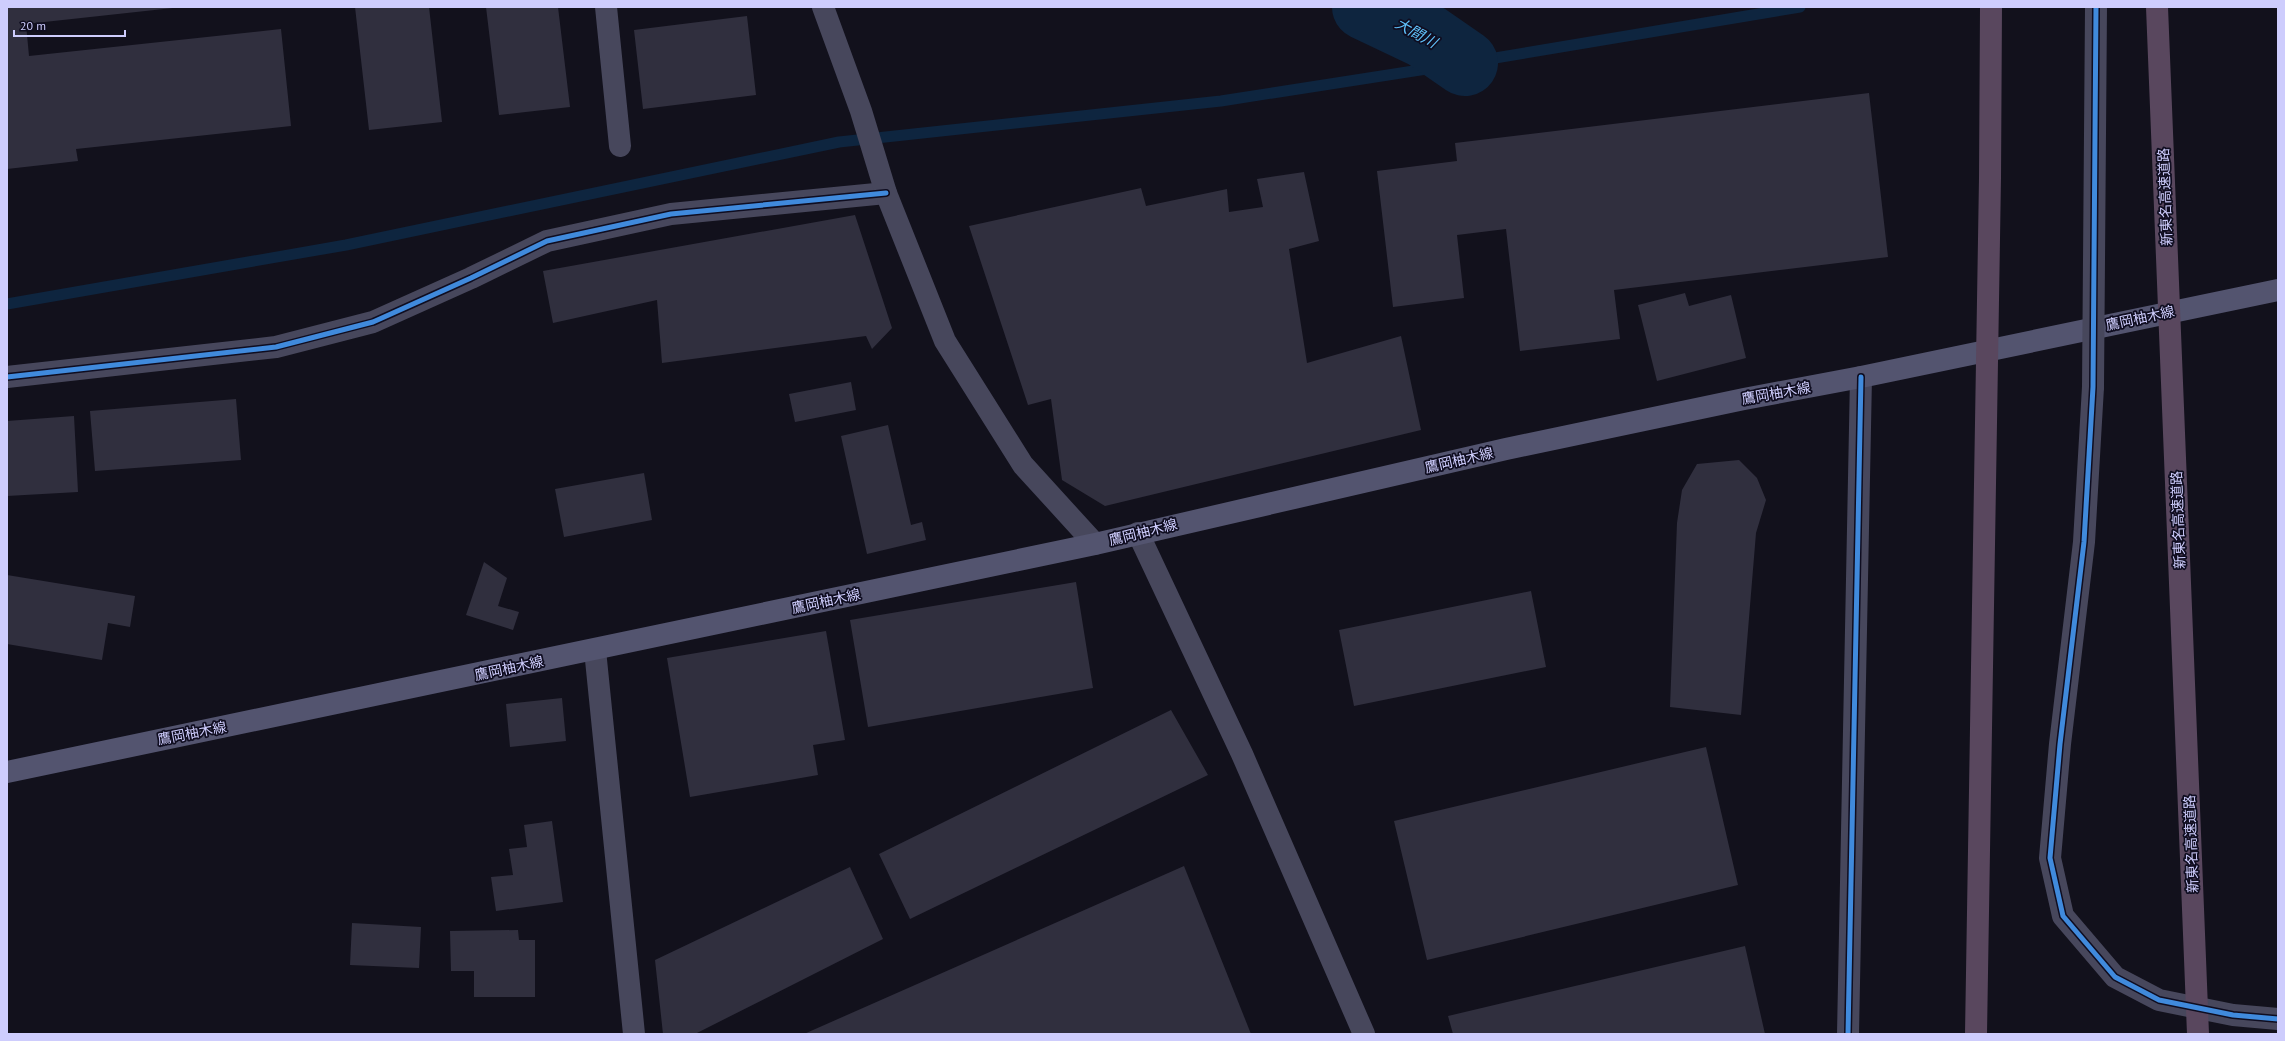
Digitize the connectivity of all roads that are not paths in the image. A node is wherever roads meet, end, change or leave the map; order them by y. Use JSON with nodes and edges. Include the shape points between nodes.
{"nodes":[{"id":1,"x":606,"y":7,"type":"edge"},
{"id":2,"x":823,"y":7,"type":"edge"},
{"id":3,"x":1991,"y":7,"type":"edge"},
{"id":4,"x":2096,"y":7,"type":"edge"},
{"id":5,"x":2157,"y":7,"type":"edge"},
{"id":6,"x":620,"y":146,"type":"dead end"},
{"id":7,"x":886,"y":193,"type":"junction"},
{"id":8,"x":2278,"y":290,"type":"edge"},
{"id":9,"x":7,"y":377,"type":"edge"},
{"id":10,"x":1862,"y":377,"type":"junction"},
{"id":11,"x":1138,"y":533,"type":"junction"},
{"id":12,"x":1095,"y":544,"type":"junction"},
{"id":13,"x":595,"y":650,"type":"junction"},
{"id":14,"x":7,"y":772,"type":"edge"},
{"id":15,"x":2277,"y":1024,"type":"edge"},
{"id":16,"x":634,"y":1034,"type":"edge"},
{"id":17,"x":1364,"y":1034,"type":"edge"},
{"id":18,"x":1848,"y":1034,"type":"edge"},
{"id":19,"x":1976,"y":1034,"type":"edge"},
{"id":20,"x":2198,"y":1034,"type":"edge"}],
"edges":[{"from":1,"to":6,"type":"street"},
{"from":2,"to":7,"type":"street","via":[[861,111]]},
{"from":3,"to":19,"type":"highway","bridge":true},
{"from":4,"to":15,"type":"street","bridge":true,"via":[[2093,387],[2084,542],[2060,744],[2050,858],[2063,916],[2115,977],[2159,1000]]},
{"from":5,"to":20,"type":"highway","name":"新東名高速道路","bridge":true},
{"from":7,"to":9,"type":"street","via":[[671,214],[547,241],[373,322],[276,347]]},
{"from":7,"to":12,"type":"street","via":[[945,341],[1023,466]]},
{"from":8,"to":10,"type":"main road","name":"鷹岡柚木線"},
{"from":10,"to":11,"type":"main road","name":"鷹岡柚木線","via":[[1744,399],[1514,448]]},
{"from":10,"to":18,"type":"street"},
{"from":11,"to":12,"type":"main road","name":"鷹岡柚木線"},
{"from":11,"to":17,"type":"street","via":[[1242,754]]},
{"from":12,"to":13,"type":"main road","name":"鷹岡柚木線"},
{"from":13,"to":14,"type":"main road","name":"鷹岡柚木線"},
{"from":13,"to":16,"type":"street"}]}
